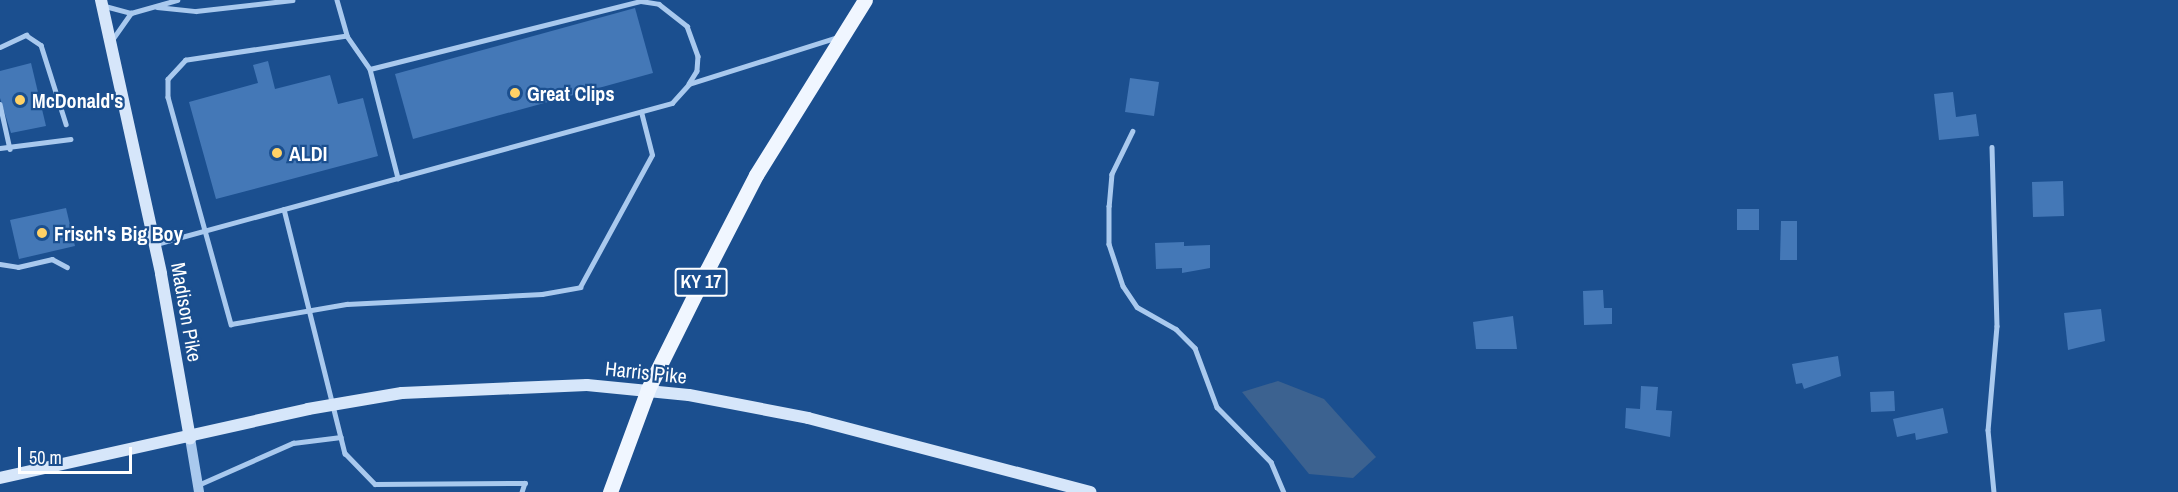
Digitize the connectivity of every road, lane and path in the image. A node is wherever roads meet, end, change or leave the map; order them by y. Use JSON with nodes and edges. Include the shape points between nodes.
{"nodes":[{"id":1,"x":177,"y":0,"type":"edge"},
{"id":2,"x":292,"y":0,"type":"edge"},
{"id":3,"x":337,"y":0,"type":"edge"},
{"id":4,"x":865,"y":0,"type":"edge"},
{"id":5,"x":641,"y":1,"type":"edge"},
{"id":6,"x":101,"y":3,"type":"edge"},
{"id":7,"x":157,"y":8,"type":"junction"},
{"id":8,"x":131,"y":13,"type":"junction"},
{"id":9,"x":347,"y":36,"type":"junction"},
{"id":10,"x":840,"y":36,"type":"junction"},
{"id":11,"x":111,"y":43,"type":"junction"},
{"id":12,"x":0,"y":47,"type":"edge"},
{"id":13,"x":370,"y":69,"type":"junction"},
{"id":14,"x":689,"y":84,"type":"junction"},
{"id":15,"x":0,"y":105,"type":"edge"},
{"id":16,"x":641,"y":112,"type":"junction"},
{"id":17,"x":66,"y":124,"type":"dead end"},
{"id":18,"x":1133,"y":131,"type":"dead end"},
{"id":19,"x":70,"y":139,"type":"dead end"},
{"id":20,"x":1992,"y":147,"type":"dead end"},
{"id":21,"x":0,"y":148,"type":"edge"},
{"id":22,"x":10,"y":148,"type":"junction"},
{"id":23,"x":398,"y":178,"type":"junction"},
{"id":24,"x":284,"y":209,"type":"junction"},
{"id":25,"x":203,"y":231,"type":"junction"},
{"id":26,"x":155,"y":244,"type":"junction"},
{"id":27,"x":0,"y":264,"type":"edge"},
{"id":28,"x":67,"y":267,"type":"dead end"},
{"id":29,"x":310,"y":310,"type":"junction"},
{"id":30,"x":648,"y":389,"type":"junction"},
{"id":31,"x":334,"y":405,"type":"junction"},
{"id":32,"x":341,"y":437,"type":"junction"},
{"id":33,"x":190,"y":438,"type":"junction"},
{"id":34,"x":0,"y":478,"type":"edge"},
{"id":35,"x":394,"y":484,"type":"junction"},
{"id":36,"x":199,"y":489,"type":"edge"},
{"id":37,"x":392,"y":492,"type":"edge"},
{"id":38,"x":522,"y":492,"type":"edge"},
{"id":39,"x":610,"y":492,"type":"edge"},
{"id":40,"x":1090,"y":492,"type":"edge"},
{"id":41,"x":1284,"y":492,"type":"edge"},
{"id":42,"x":1994,"y":492,"type":"edge"}],
"edges":[{"from":1,"to":7,"type":"lane"},
{"from":2,"to":7,"type":"lane","via":[[196,11]]},
{"from":3,"to":9,"type":"lane"},
{"from":4,"to":10,"type":"main road","number":"KY 17"},
{"from":5,"to":13,"type":"lane"},
{"from":5,"to":14,"type":"lane","via":[[659,4],[687,26],[699,56],[698,71]]},
{"from":6,"to":8,"type":"lane"},
{"from":6,"to":11,"type":"main road","name":"Madison Pike"},
{"from":7,"to":8,"type":"lane"},
{"from":8,"to":11,"type":"lane"},
{"from":9,"to":13,"type":"lane"},
{"from":9,"to":25,"type":"lane","via":[[177,64],[168,79],[168,97]]},
{"from":10,"to":14,"type":"lane"},
{"from":10,"to":30,"type":"main road","number":"KY 17","via":[[756,175]]},
{"from":11,"to":26,"type":"main road","name":"Madison Pike"},
{"from":12,"to":17,"type":"lane","via":[[26,35],[41,45]]},
{"from":13,"to":23,"type":"lane"},
{"from":14,"to":16,"type":"lane","via":[[672,103]]},
{"from":15,"to":22,"type":"lane"},
{"from":16,"to":23,"type":"lane"},
{"from":16,"to":29,"type":"lane","via":[[652,155],[580,286],[542,294],[347,304]]},
{"from":18,"to":41,"type":"lane","via":[[1112,174],[1109,206],[1109,244],[1123,286],[1137,307],[1176,329],[1195,348],[1217,407],[1271,462]]},
{"from":19,"to":22,"type":"lane"},
{"from":20,"to":42,"type":"lane","via":[[1997,326],[1988,430]]},
{"from":21,"to":22,"type":"lane"},
{"from":23,"to":24,"type":"lane"},
{"from":24,"to":25,"type":"lane"},
{"from":24,"to":29,"type":"lane"},
{"from":25,"to":26,"type":"lane"},
{"from":25,"to":29,"type":"lane","via":[[231,324]]},
{"from":26,"to":33,"type":"main road","name":"Madison Pike"},
{"from":27,"to":28,"type":"lane","via":[[18,267],[52,259]]},
{"from":29,"to":31,"type":"lane"},
{"from":30,"to":31,"type":"main road","name":"Harris Pike","via":[[478,387]]},
{"from":30,"to":39,"type":"main road","number":"KY 17"},
{"from":30,"to":40,"type":"main road","name":"Harris Pike","via":[[808,418]]},
{"from":31,"to":32,"type":"lane"},
{"from":31,"to":33,"type":"main road","name":"Harris Pike"},
{"from":32,"to":35,"type":"lane","via":[[345,453],[375,484]]},
{"from":32,"to":36,"type":"lane","via":[[292,443]]},
{"from":33,"to":34,"type":"main road","name":"Harris Pike"},
{"from":33,"to":36,"type":"street","name":"Madison Pike"},
{"from":35,"to":37,"type":"lane"},
{"from":35,"to":38,"type":"lane","via":[[525,483]]}]}
